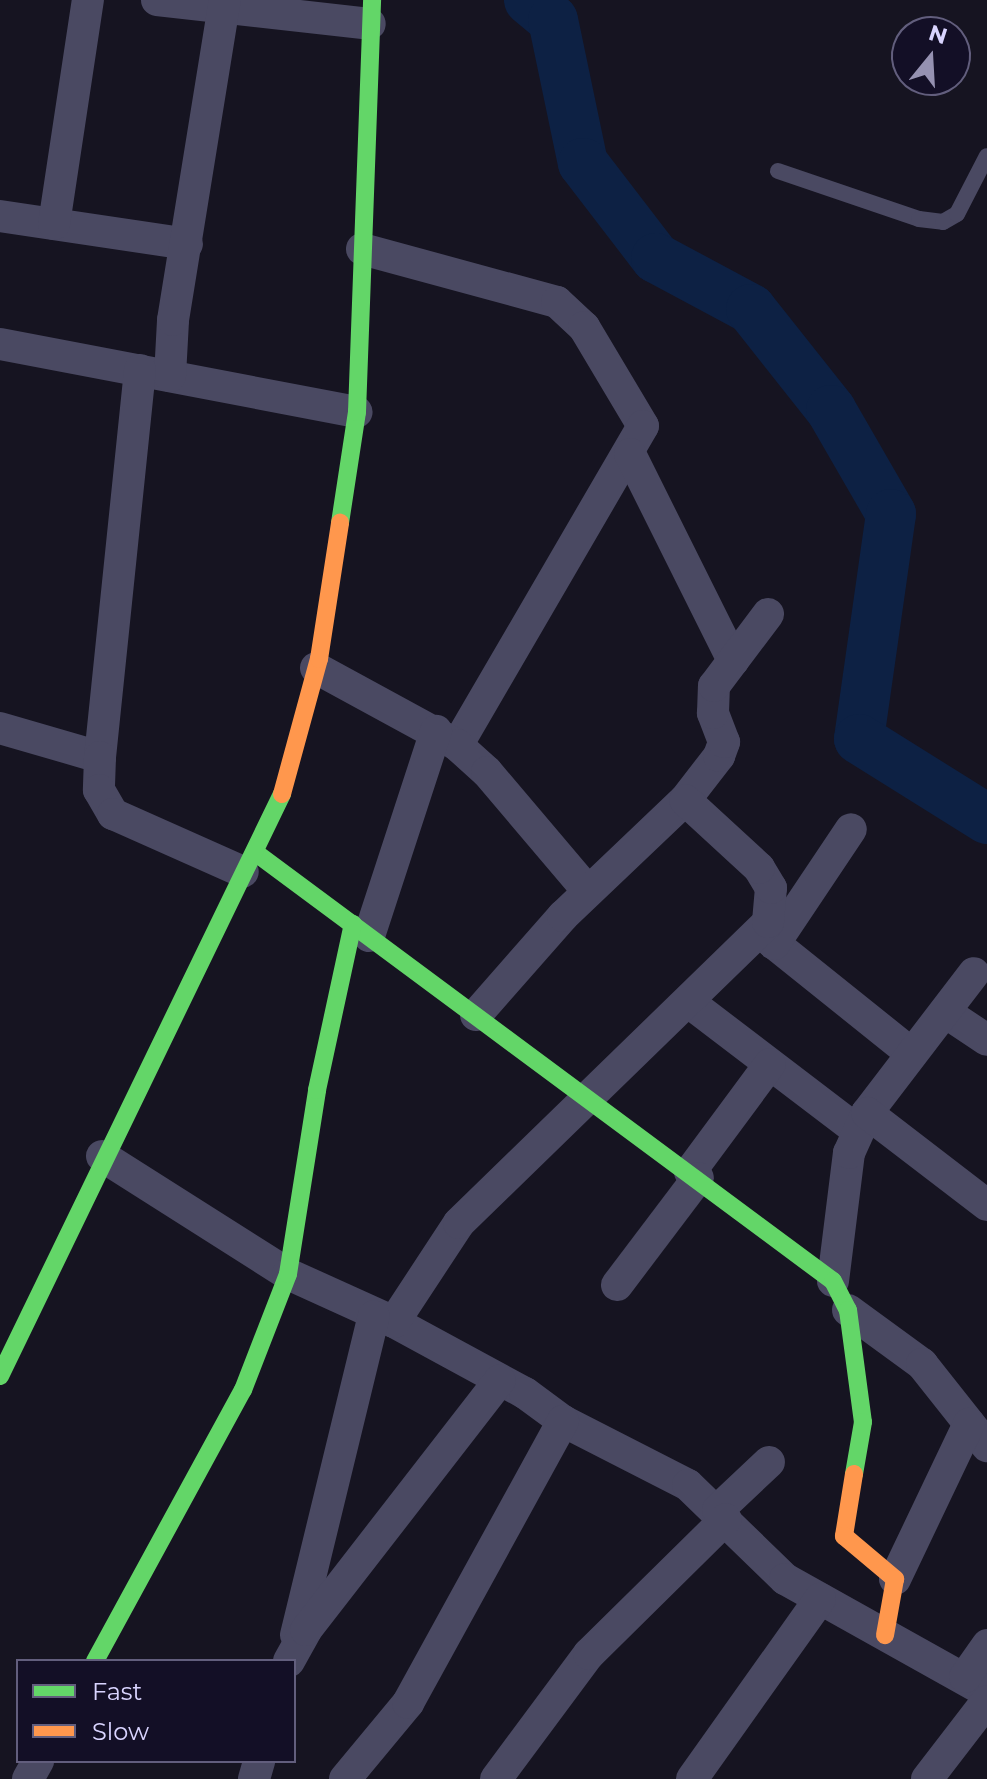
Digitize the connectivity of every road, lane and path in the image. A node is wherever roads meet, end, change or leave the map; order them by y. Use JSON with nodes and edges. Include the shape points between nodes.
{"nodes":[{"id":1,"x":88,"y":0,"type":"edge"},
{"id":2,"x":157,"y":0,"type":"edge"},
{"id":3,"x":225,"y":4,"type":"edge"},
{"id":4,"x":371,"y":12,"type":"edge"},
{"id":5,"x":987,"y":156,"type":"edge"},
{"id":6,"x":778,"y":171,"type":"dead end"},
{"id":7,"x":0,"y":216,"type":"edge"},
{"id":8,"x":54,"y":224,"type":"junction"},
{"id":9,"x":187,"y":244,"type":"junction"},
{"id":10,"x":362,"y":249,"type":"junction"},
{"id":11,"x":0,"y":344,"type":"edge"},
{"id":12,"x":155,"y":373,"type":"junction"},
{"id":13,"x":357,"y":412,"type":"junction"},
{"id":14,"x":630,"y":454,"type":"junction"},
{"id":15,"x":768,"y":614,"type":"dead end"},
{"id":16,"x":733,"y":661,"type":"junction"},
{"id":17,"x":316,"y":668,"type":"junction"},
{"id":18,"x":0,"y":728,"type":"edge"},
{"id":19,"x":446,"y":738,"type":"junction"},
{"id":20,"x":100,"y":757,"type":"junction"},
{"id":21,"x":685,"y":800,"type":"junction"},
{"id":22,"x":851,"y":829,"type":"dead end"},
{"id":23,"x":249,"y":862,"type":"junction"},
{"id":24,"x":588,"y":891,"type":"junction"},
{"id":25,"x":361,"y":930,"type":"junction"},
{"id":26,"x":767,"y":938,"type":"junction"},
{"id":27,"x":974,"y":973,"type":"dead end"},
{"id":28,"x":690,"y":1003,"type":"junction"},
{"id":29,"x":945,"y":1012,"type":"junction"},
{"id":30,"x":476,"y":1015,"type":"junction"},
{"id":31,"x":987,"y":1040,"type":"edge"},
{"id":32,"x":912,"y":1054,"type":"junction"},
{"id":33,"x":770,"y":1064,"type":"junction"},
{"id":34,"x":592,"y":1098,"type":"junction"},
{"id":35,"x":863,"y":1122,"type":"junction"},
{"id":36,"x":102,"y":1156,"type":"junction"},
{"id":37,"x":694,"y":1175,"type":"junction"},
{"id":38,"x":987,"y":1205,"type":"edge"},
{"id":39,"x":288,"y":1274,"type":"junction"},
{"id":40,"x":833,"y":1281,"type":"junction"},
{"id":41,"x":617,"y":1285,"type":"dead end"},
{"id":42,"x":848,"y":1310,"type":"junction"},
{"id":43,"x":384,"y":1319,"type":"junction"},
{"id":44,"x":4,"y":1361,"type":"edge"},
{"id":45,"x":500,"y":1380,"type":"junction"},
{"id":46,"x":563,"y":1421,"type":"junction"},
{"id":47,"x":978,"y":1435,"type":"edge"},
{"id":48,"x":769,"y":1462,"type":"dead end"},
{"id":49,"x":722,"y":1514,"type":"junction"},
{"id":50,"x":895,"y":1579,"type":"junction"},
{"id":51,"x":820,"y":1599,"type":"junction"},
{"id":52,"x":885,"y":1635,"type":"junction"},
{"id":53,"x":987,"y":1645,"type":"edge"},
{"id":54,"x":290,"y":1658,"type":"edge"},
{"id":55,"x":96,"y":1659,"type":"edge"},
{"id":56,"x":976,"y":1685,"type":"edge"},
{"id":57,"x":987,"y":1701,"type":"edge"},
{"id":58,"x":345,"y":1779,"type":"edge"},
{"id":59,"x":496,"y":1779,"type":"edge"},
{"id":60,"x":692,"y":1779,"type":"edge"},
{"id":61,"x":927,"y":1779,"type":"edge"}],
"edges":[{"from":1,"to":8,"type":"street"},
{"from":2,"to":3,"type":"street"},
{"from":3,"to":4,"type":"street"},
{"from":3,"to":9,"type":"street"},
{"from":4,"to":10,"type":"street"},
{"from":5,"to":6,"type":"lane","via":[[957,214],[943,222],[919,219]]},
{"from":7,"to":8,"type":"street"},
{"from":8,"to":9,"type":"street"},
{"from":9,"to":12,"type":"street","via":[[173,320]]},
{"from":10,"to":13,"type":"street"},
{"from":10,"to":14,"type":"street","via":[[536,295],[572,312],[638,412],[643,426]]},
{"from":11,"to":12,"type":"street"},
{"from":12,"to":13,"type":"street"},
{"from":12,"to":20,"type":"street"},
{"from":13,"to":17,"type":"street"},
{"from":14,"to":16,"type":"street"},
{"from":14,"to":19,"type":"street"},
{"from":15,"to":16,"type":"street"},
{"from":16,"to":21,"type":"street","via":[[711,697],[724,742]]},
{"from":17,"to":19,"type":"street"},
{"from":17,"to":23,"type":"street","via":[[284,790]]},
{"from":18,"to":20,"type":"street"},
{"from":19,"to":24,"type":"street","via":[[487,772]]},
{"from":19,"to":25,"type":"street"},
{"from":20,"to":23,"type":"street","via":[[102,804],[113,814]]},
{"from":21,"to":24,"type":"street"},
{"from":21,"to":26,"type":"street","via":[[759,868],[771,888]]},
{"from":22,"to":26,"type":"street"},
{"from":23,"to":25,"type":"street"},
{"from":23,"to":36,"type":"street"},
{"from":24,"to":30,"type":"street"},
{"from":25,"to":30,"type":"street"},
{"from":25,"to":39,"type":"street","via":[[317,1090]]},
{"from":26,"to":28,"type":"street"},
{"from":26,"to":32,"type":"street"},
{"from":27,"to":29,"type":"street"},
{"from":28,"to":33,"type":"street"},
{"from":28,"to":34,"type":"street"},
{"from":29,"to":31,"type":"street"},
{"from":29,"to":32,"type":"street"},
{"from":30,"to":34,"type":"street"},
{"from":32,"to":35,"type":"street"},
{"from":33,"to":35,"type":"street"},
{"from":33,"to":37,"type":"street"},
{"from":34,"to":37,"type":"street"},
{"from":34,"to":43,"type":"street","via":[[525,1155],[459,1223]]},
{"from":35,"to":38,"type":"street"},
{"from":35,"to":40,"type":"street","via":[[849,1153]]},
{"from":36,"to":39,"type":"street"},
{"from":36,"to":44,"type":"street"},
{"from":37,"to":40,"type":"street"},
{"from":37,"to":41,"type":"street"},
{"from":39,"to":43,"type":"street"},
{"from":39,"to":55,"type":"street","via":[[243,1390]]},
{"from":40,"to":42,"type":"street"},
{"from":42,"to":47,"type":"street","via":[[922,1364]]},
{"from":42,"to":50,"type":"street","via":[[863,1422],[844,1536]]},
{"from":43,"to":45,"type":"street"},
{"from":43,"to":54,"type":"street"},
{"from":45,"to":46,"type":"street"},
{"from":45,"to":54,"type":"street"},
{"from":46,"to":49,"type":"street","via":[[676,1478]]},
{"from":46,"to":58,"type":"street","via":[[408,1703]]},
{"from":47,"to":50,"type":"street"},
{"from":48,"to":49,"type":"street"},
{"from":49,"to":51,"type":"street","via":[[785,1579]]},
{"from":49,"to":59,"type":"street","via":[[589,1654]]},
{"from":50,"to":52,"type":"street"},
{"from":51,"to":52,"type":"street"},
{"from":51,"to":60,"type":"street"},
{"from":52,"to":56,"type":"street"},
{"from":53,"to":56,"type":"street"},
{"from":57,"to":61,"type":"street"}]}
